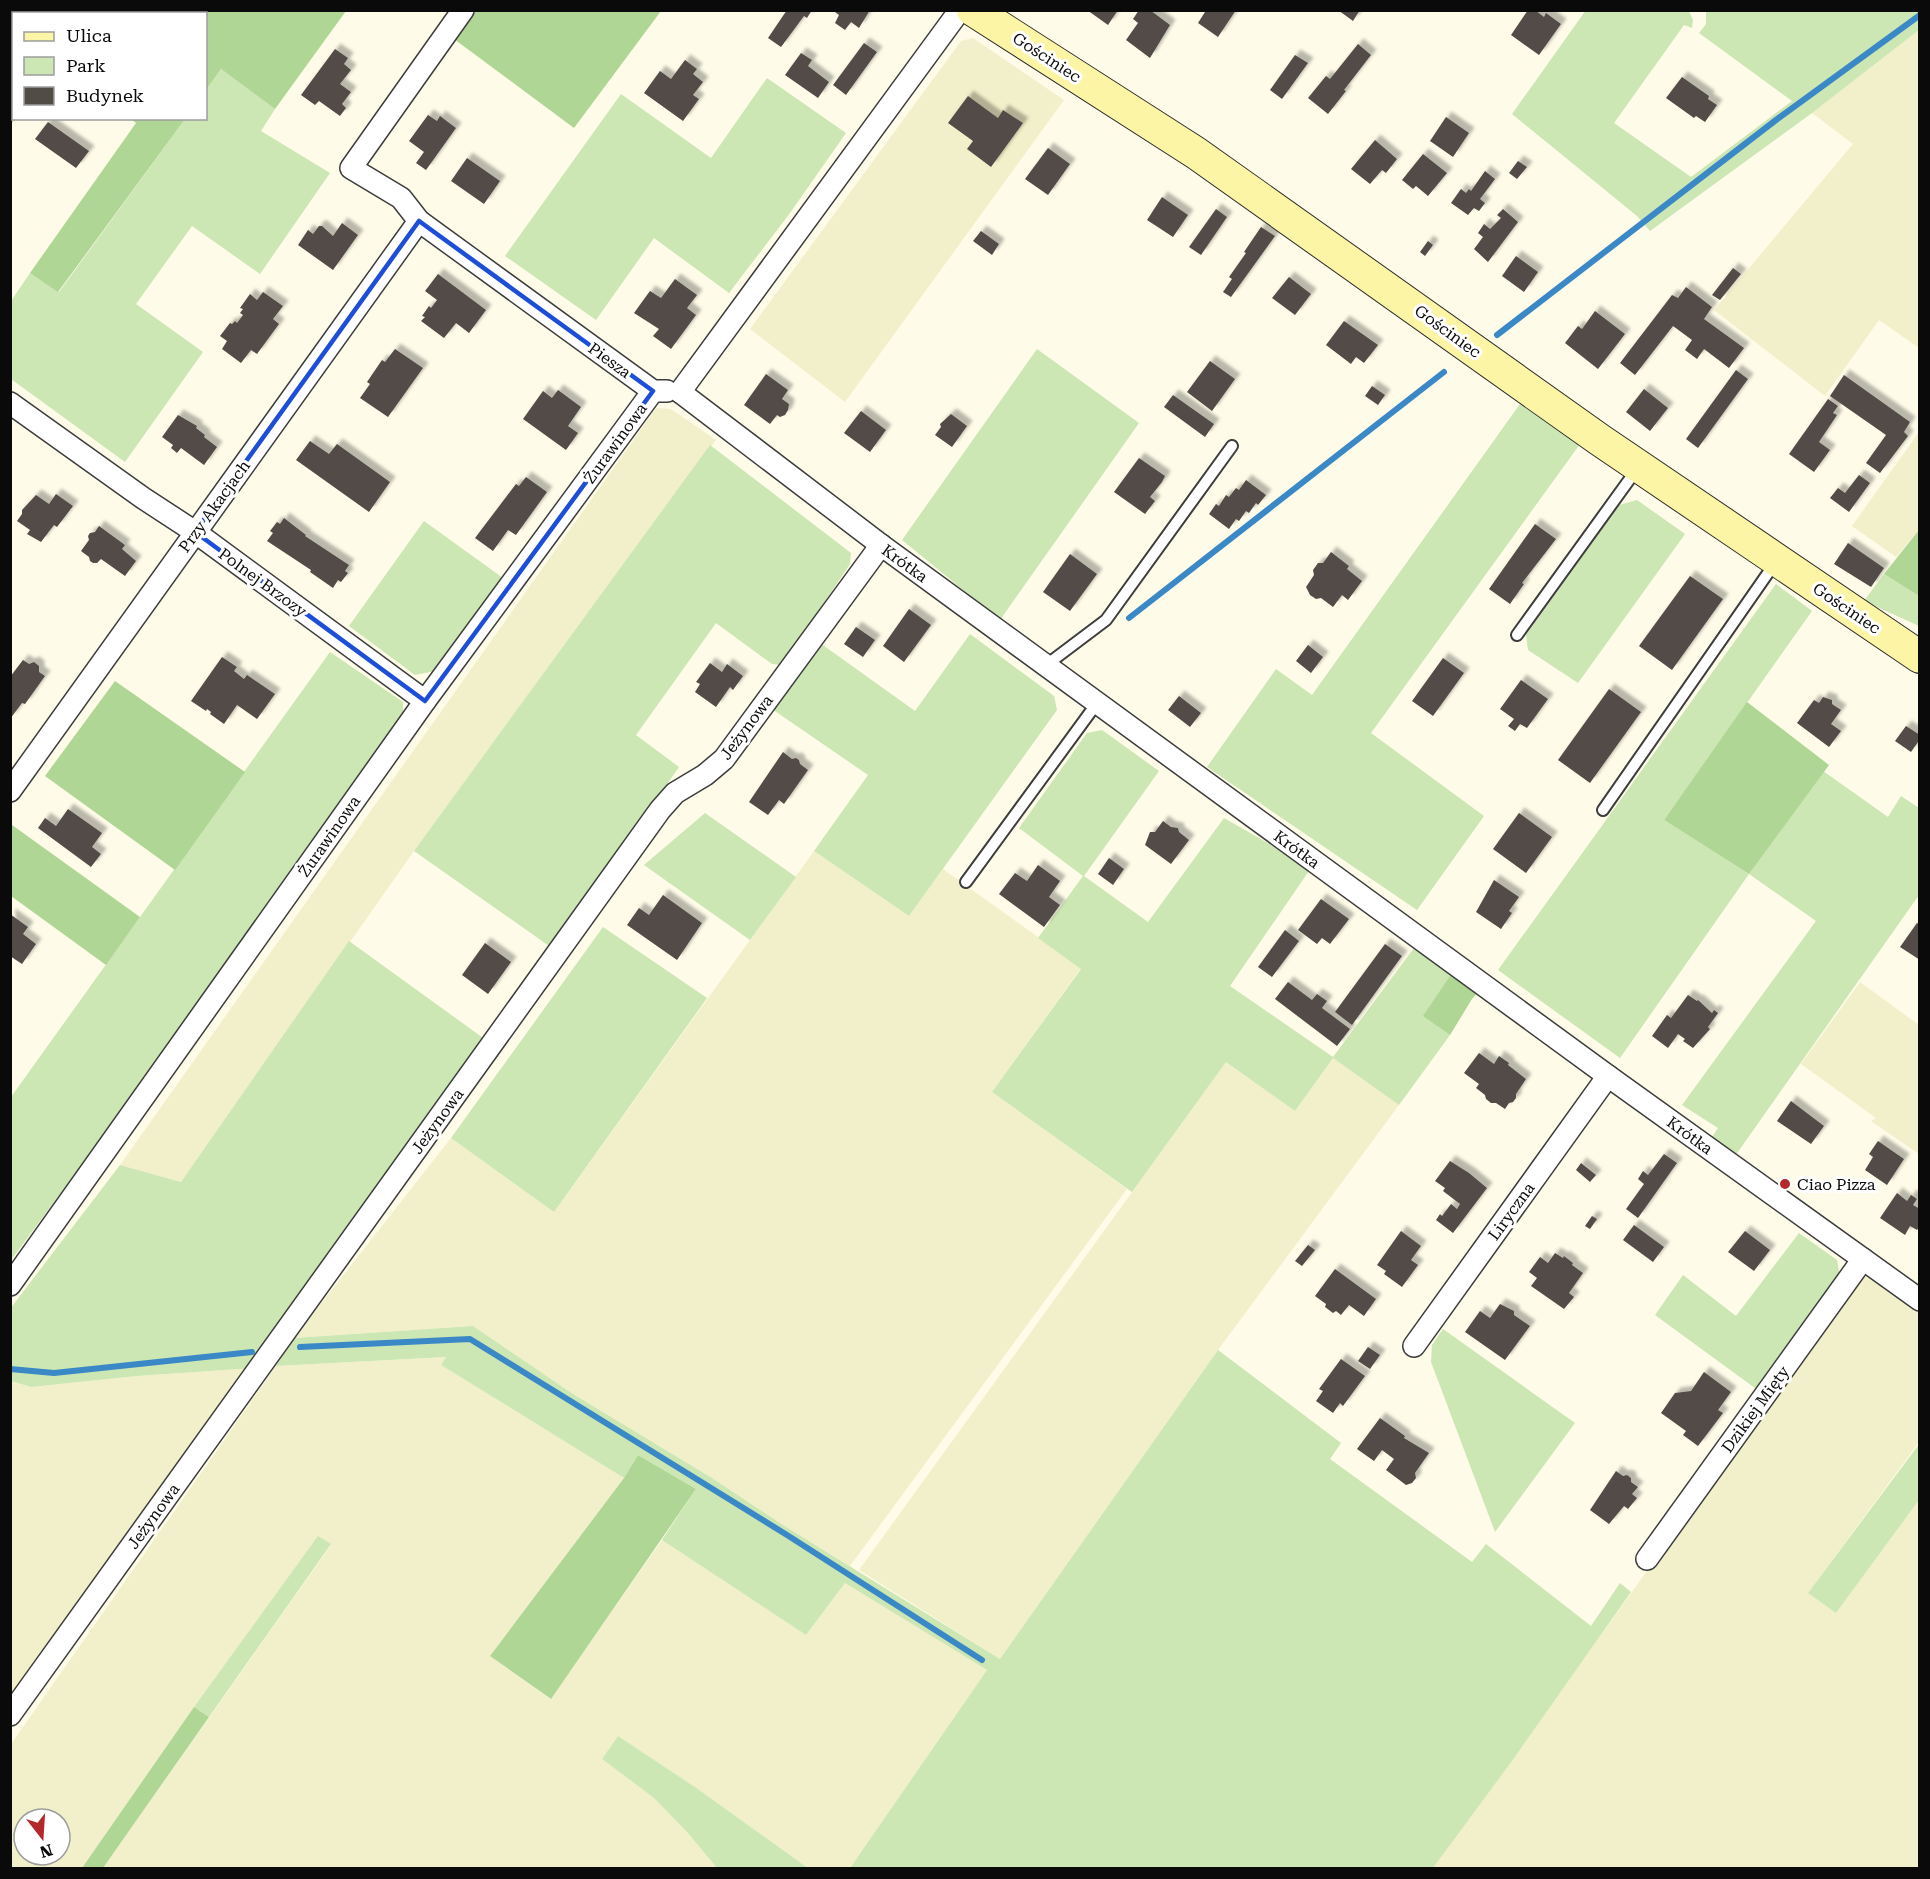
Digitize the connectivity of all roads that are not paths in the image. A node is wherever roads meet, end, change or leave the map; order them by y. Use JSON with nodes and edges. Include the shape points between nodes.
{"nodes":[{"id":1,"x":463,"y":10,"type":"edge"},
{"id":2,"x":960,"y":10,"type":"edge"},
{"id":3,"x":973,"y":10,"type":"edge"},
{"id":4,"x":419,"y":221,"type":"junction"},
{"id":5,"x":653,"y":391,"type":"junction"},
{"id":6,"x":680,"y":392,"type":"junction"},
{"id":7,"x":10,"y":403,"type":"edge"},
{"id":8,"x":1232,"y":446,"type":"dead end"},
{"id":9,"x":1639,"y":466,"type":"junction"},
{"id":10,"x":195,"y":532,"type":"junction"},
{"id":11,"x":881,"y":545,"type":"junction"},
{"id":12,"x":1777,"y":561,"type":"junction"},
{"id":13,"x":1516,"y":635,"type":"dead end"},
{"id":14,"x":1920,"y":657,"type":"edge"},
{"id":15,"x":1045,"y":666,"type":"junction"},
{"id":16,"x":425,"y":701,"type":"junction"},
{"id":17,"x":1097,"y":703,"type":"junction"},
{"id":18,"x":10,"y":791,"type":"edge"},
{"id":19,"x":1602,"y":810,"type":"dead end"},
{"id":20,"x":966,"y":882,"type":"dead end"},
{"id":21,"x":1608,"y":1076,"type":"junction"},
{"id":22,"x":1863,"y":1259,"type":"junction"},
{"id":23,"x":10,"y":1285,"type":"edge"},
{"id":24,"x":1920,"y":1300,"type":"edge"},
{"id":25,"x":1414,"y":1346,"type":"dead end"},
{"id":26,"x":1647,"y":1559,"type":"dead end"},
{"id":27,"x":10,"y":1714,"type":"edge"}],
"edges":[{"from":1,"to":4,"type":"street","name":"Piesza","via":[[351,168],[401,198]]},
{"from":2,"to":6,"type":"street"},
{"from":3,"to":9,"type":"street","name":"Gościniec","via":[[1196,153]]},
{"from":4,"to":5,"type":"street","name":"Piesza"},
{"from":4,"to":10,"type":"street","name":"Przy Akacjach"},
{"from":5,"to":6,"type":"street"},
{"from":5,"to":16,"type":"street","name":"Żurawinowa"},
{"from":6,"to":11,"type":"street","name":"Krótka"},
{"from":7,"to":10,"type":"street","name":"Polnej Brzozy"},
{"from":8,"to":15,"type":"lane","via":[[1106,620]]},
{"from":9,"to":12,"type":"street","name":"Gościniec"},
{"from":9,"to":13,"type":"lane"},
{"from":10,"to":16,"type":"street","name":"Polnej Brzozy"},
{"from":10,"to":18,"type":"street","name":"Przy Akacjach"},
{"from":11,"to":15,"type":"street","name":"Krótka"},
{"from":11,"to":27,"type":"street","name":"Jeżynowa","via":[[724,759],[675,793],[660,810]]},
{"from":12,"to":14,"type":"street","name":"Gościniec"},
{"from":12,"to":19,"type":"lane"},
{"from":15,"to":17,"type":"street","name":"Krótka"},
{"from":16,"to":23,"type":"street","name":"Żurawinowa"},
{"from":17,"to":20,"type":"lane"},
{"from":17,"to":21,"type":"street","name":"Krótka"},
{"from":21,"to":22,"type":"street","name":"Krótka"},
{"from":21,"to":25,"type":"street","name":"Liryczna"},
{"from":22,"to":24,"type":"street","name":"Krótka"},
{"from":22,"to":26,"type":"street","name":"Dzikiej Mięty"}]}
